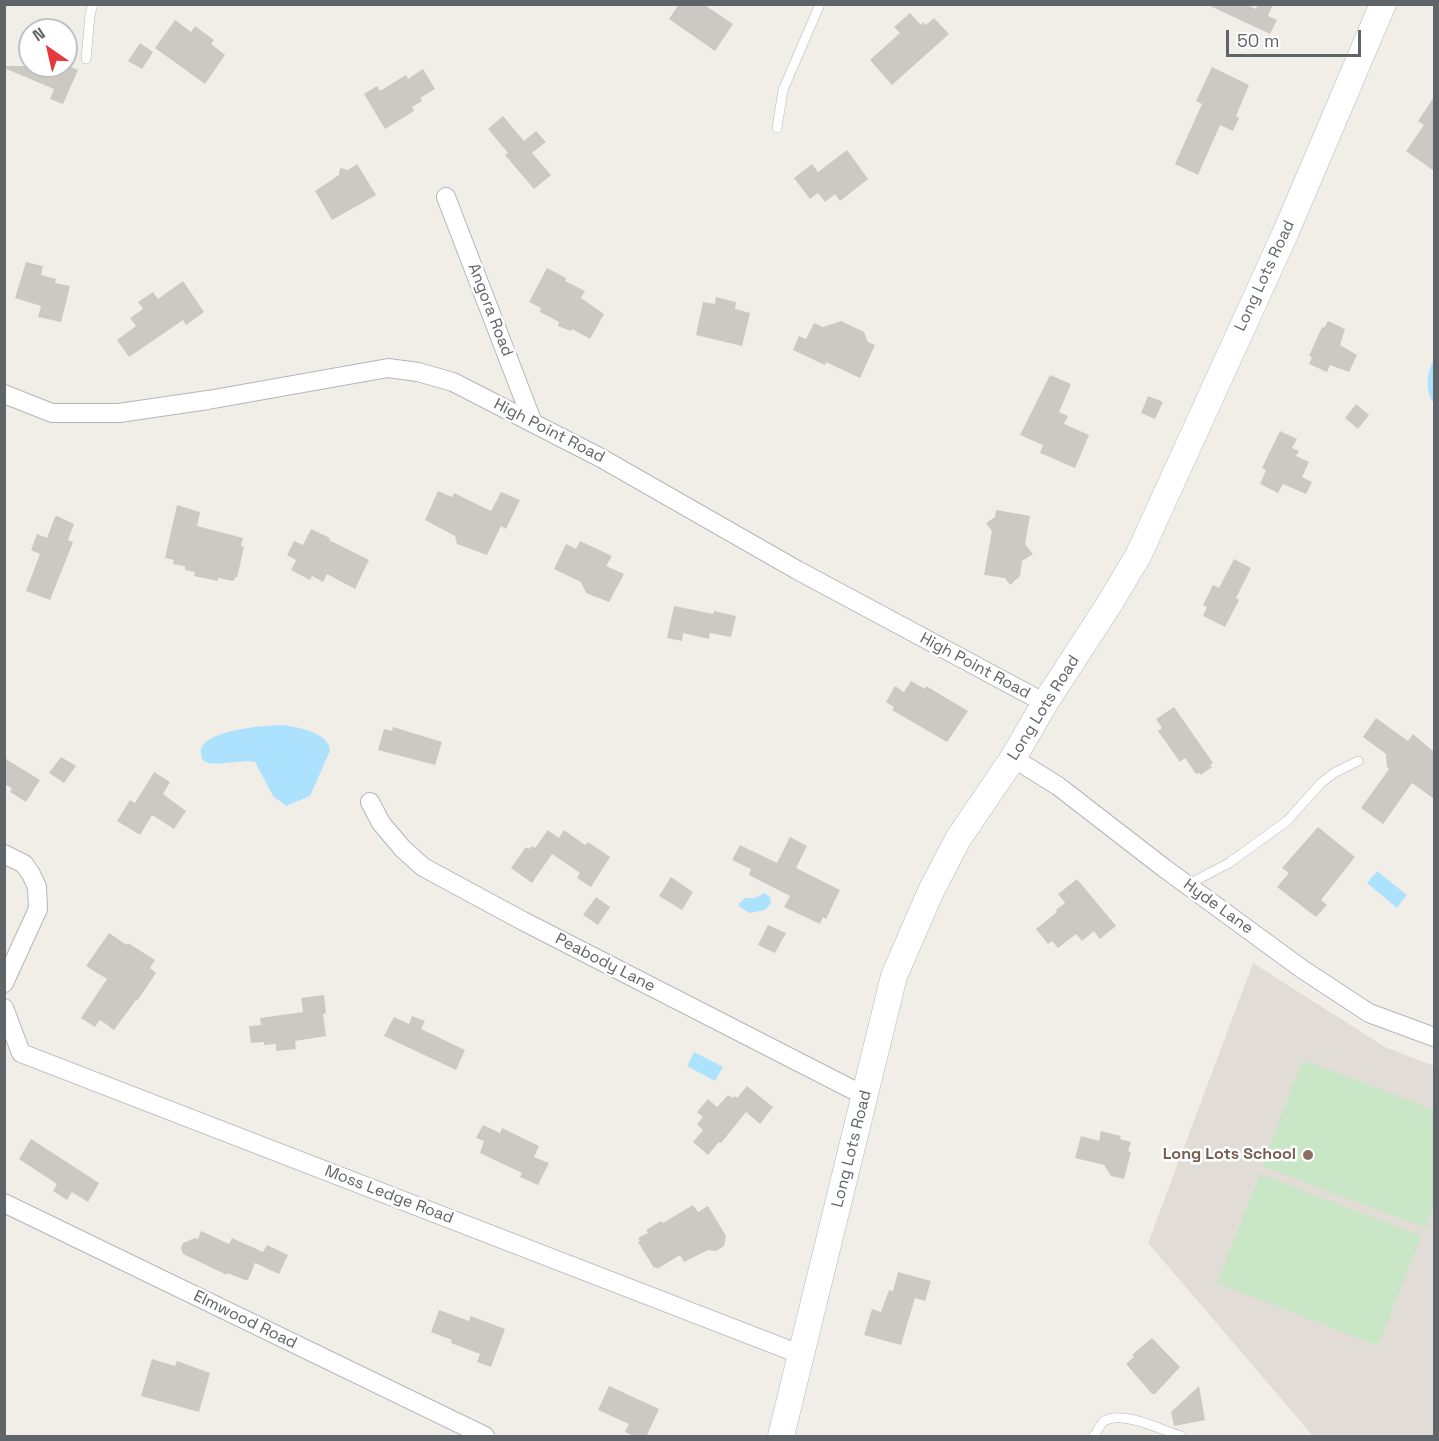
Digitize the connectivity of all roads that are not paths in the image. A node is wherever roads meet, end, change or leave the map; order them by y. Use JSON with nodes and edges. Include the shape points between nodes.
{"nodes":[{"id":1,"x":93,"y":4,"type":"edge"},
{"id":2,"x":820,"y":4,"type":"edge"},
{"id":3,"x":1383,"y":4,"type":"edge"},
{"id":4,"x":86,"y":59,"type":"dead end"},
{"id":5,"x":777,"y":128,"type":"dead end"},
{"id":6,"x":446,"y":197,"type":"dead end"},
{"id":7,"x":4,"y":394,"type":"edge"},
{"id":8,"x":533,"y":423,"type":"junction"},
{"id":9,"x":1045,"y":704,"type":"junction"},
{"id":10,"x":1013,"y":758,"type":"junction"},
{"id":11,"x":1358,"y":761,"type":"dead end"},
{"id":12,"x":370,"y":802,"type":"dead end"},
{"id":13,"x":4,"y":854,"type":"edge"},
{"id":14,"x":1187,"y":885,"type":"junction"},
{"id":15,"x":4,"y":983,"type":"edge"},
{"id":16,"x":4,"y":1008,"type":"edge"},
{"id":17,"x":1434,"y":1038,"type":"edge"},
{"id":18,"x":865,"y":1096,"type":"junction"},
{"id":19,"x":4,"y":1203,"type":"edge"},
{"id":20,"x":802,"y":1354,"type":"junction"},
{"id":21,"x":485,"y":1437,"type":"edge"},
{"id":22,"x":781,"y":1437,"type":"edge"},
{"id":23,"x":1094,"y":1437,"type":"edge"},
{"id":24,"x":1180,"y":1437,"type":"edge"}],
"edges":[{"from":1,"to":4,"type":"lane"},
{"from":2,"to":5,"type":"lane","via":[[783,90]]},
{"from":3,"to":9,"type":"main road","name":"Long Lots Road","via":[[1285,234],[1137,556]]},
{"from":6,"to":8,"type":"street","name":"Angora Road"},
{"from":7,"to":8,"type":"street","name":"High Point Road","via":[[52,413],[119,413],[388,368],[453,382]]},
{"from":8,"to":9,"type":"street","name":"High Point Road"},
{"from":9,"to":10,"type":"main road","name":"Long Lots Road"},
{"from":10,"to":14,"type":"street","name":"Hyde Lane","via":[[1058,786]]},
{"from":10,"to":18,"type":"main road","name":"Long Lots Road","via":[[958,839],[931,891],[894,976]]},
{"from":11,"to":14,"type":"lane","via":[[1321,783],[1287,821],[1229,863]]},
{"from":12,"to":18,"type":"street","name":"Peabody Lane","via":[[381,823],[423,867]]},
{"from":13,"to":15,"type":"street","via":[[24,864],[32,874],[38,909]]},
{"from":14,"to":17,"type":"street","name":"Hyde Lane","via":[[1369,1013]]},
{"from":16,"to":20,"type":"street","name":"Moss Ledge Road","via":[[21,1053]]},
{"from":18,"to":20,"type":"main road","name":"Long Lots Road"},
{"from":19,"to":21,"type":"street","name":"Elmwood Road"},
{"from":20,"to":22,"type":"main road","name":"Long Lots Road"},
{"from":23,"to":24,"type":"lane","via":[[1103,1422],[1114,1418],[1128,1418]]}]}
